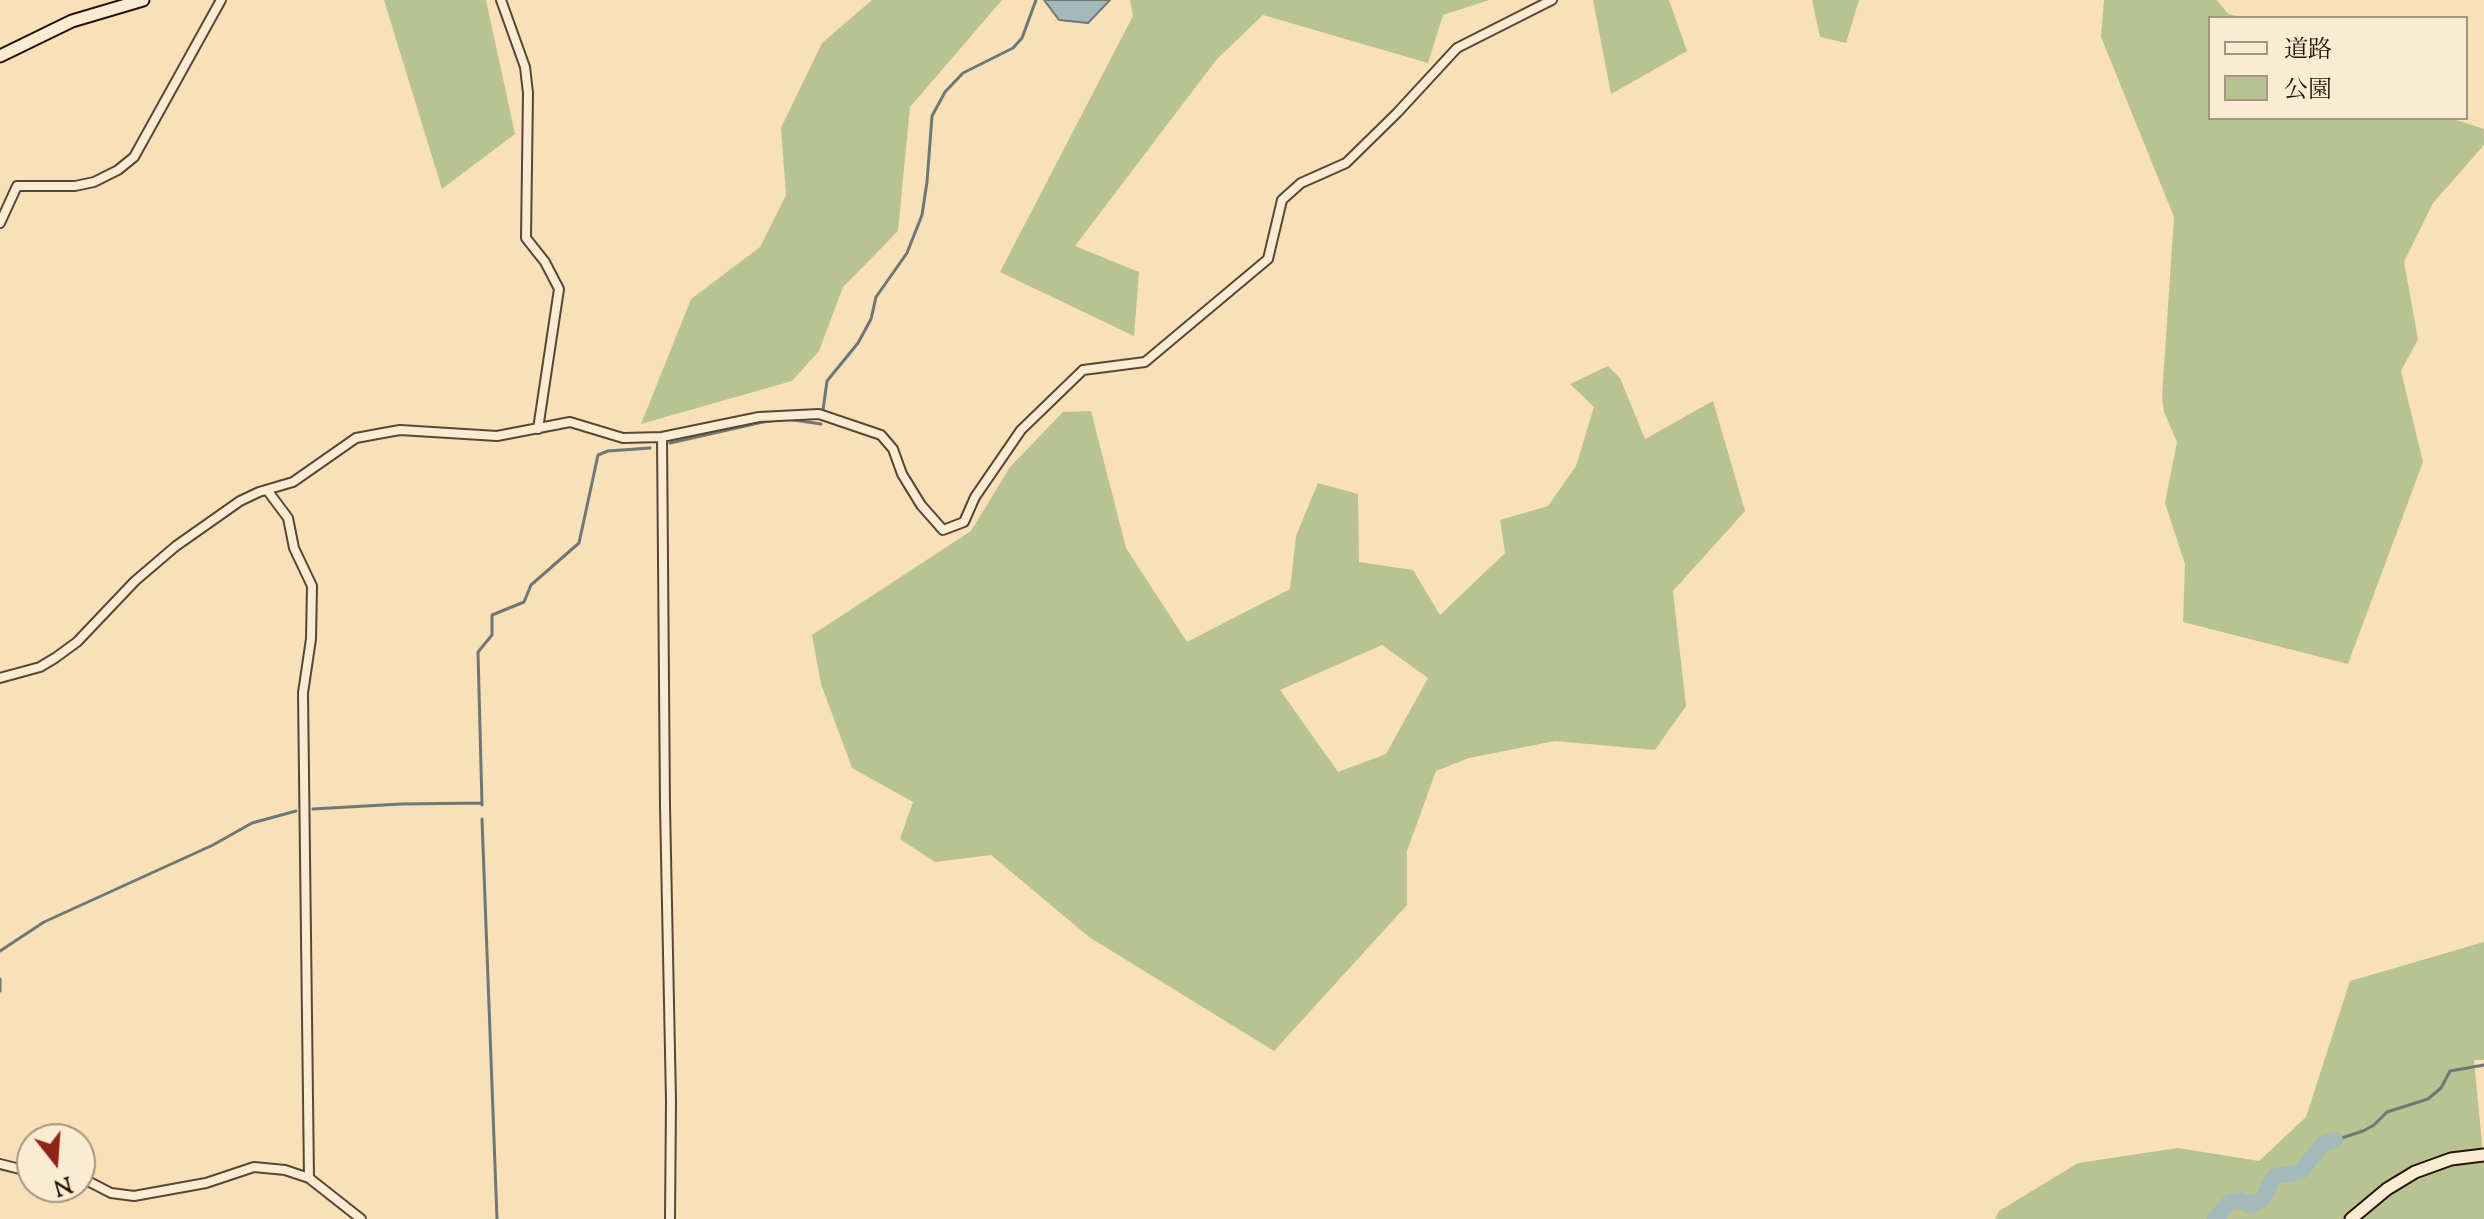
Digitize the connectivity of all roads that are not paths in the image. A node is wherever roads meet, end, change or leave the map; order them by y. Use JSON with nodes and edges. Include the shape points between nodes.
{"nodes":[{"id":1,"x":143,"y":0,"type":"edge"},
{"id":2,"x":221,"y":0,"type":"edge"},
{"id":3,"x":501,"y":0,"type":"edge"},
{"id":4,"x":1552,"y":0,"type":"edge"},
{"id":5,"x":0,"y":56,"type":"edge"},
{"id":6,"x":0,"y":223,"type":"edge"},
{"id":7,"x":538,"y":429,"type":"junction"},
{"id":8,"x":662,"y":437,"type":"junction"},
{"id":9,"x":267,"y":490,"type":"junction"},
{"id":10,"x":0,"y":678,"type":"edge"},
{"id":11,"x":2484,"y":1155,"type":"edge"},
{"id":12,"x":309,"y":1178,"type":"junction"},
{"id":13,"x":96,"y":1185,"type":"edge"},
{"id":14,"x":361,"y":1219,"type":"edge"},
{"id":15,"x":670,"y":1219,"type":"edge"},
{"id":16,"x":2351,"y":1219,"type":"edge"}],
"edges":[{"from":1,"to":5,"type":"street","via":[[72,21]]},
{"from":2,"to":6,"type":"street","via":[[134,157],[94,182],[17,186]]},
{"from":3,"to":7,"type":"street","via":[[525,67],[528,93],[526,238],[559,289]]},
{"from":4,"to":8,"type":"street","via":[[1457,48],[1346,163],[1301,183],[1282,200],[1268,259],[1145,362],[1083,370],[1021,430],[964,522],[943,530],[921,505],[881,435],[819,414],[759,417]]},
{"from":7,"to":8,"type":"street","via":[[570,422],[623,438]]},
{"from":7,"to":9,"type":"street","via":[[483,436],[400,430],[356,438],[293,482]]},
{"from":8,"to":15,"type":"street"},
{"from":9,"to":10,"type":"street","via":[[240,501],[176,546],[55,658]]},
{"from":9,"to":12,"type":"street","via":[[288,518],[294,548],[312,586],[303,693]]},
{"from":11,"to":16,"type":"street","via":[[2451,1159],[2415,1172]]},
{"from":12,"to":13,"type":"street","via":[[254,1167],[206,1183],[134,1196]]},
{"from":12,"to":14,"type":"street"}]}
